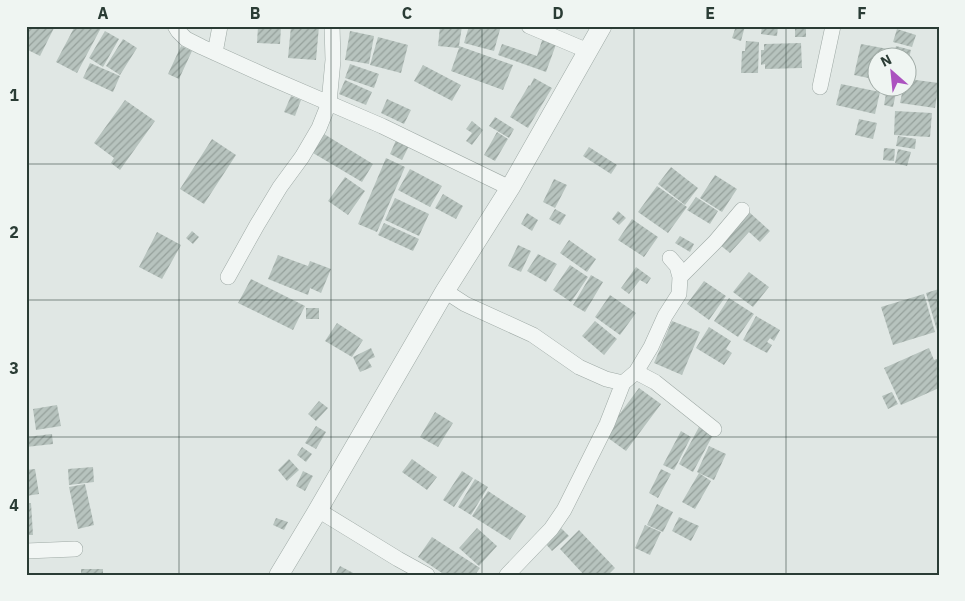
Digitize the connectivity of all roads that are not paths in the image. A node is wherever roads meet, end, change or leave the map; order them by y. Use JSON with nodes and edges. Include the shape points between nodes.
{"nodes":[{"id":1,"x":175,"y":26,"type":"edge"},
{"id":2,"x":220,"y":26,"type":"edge"},
{"id":3,"x":332,"y":26,"type":"edge"},
{"id":4,"x":529,"y":26,"type":"edge"},
{"id":5,"x":602,"y":26,"type":"edge"},
{"id":6,"x":833,"y":26,"type":"edge"},
{"id":7,"x":588,"y":51,"type":"junction"},
{"id":8,"x":215,"y":53,"type":"junction"},
{"id":9,"x":820,"y":86,"type":"dead end"},
{"id":10,"x":329,"y":102,"type":"junction"},
{"id":11,"x":510,"y":188,"type":"junction"},
{"id":12,"x":742,"y":210,"type":"dead end"},
{"id":13,"x":670,"y":258,"type":"dead end"},
{"id":14,"x":680,"y":277,"type":"junction"},
{"id":15,"x":228,"y":278,"type":"dead end"},
{"id":16,"x":445,"y":291,"type":"junction"},
{"id":17,"x":636,"y":372,"type":"junction"},
{"id":18,"x":624,"y":383,"type":"junction"},
{"id":19,"x":714,"y":429,"type":"dead end"},
{"id":20,"x":318,"y":510,"type":"junction"},
{"id":21,"x":75,"y":549,"type":"dead end"},
{"id":22,"x":26,"y":551,"type":"edge"},
{"id":23,"x":279,"y":575,"type":"edge"},
{"id":24,"x":427,"y":575,"type":"edge"},
{"id":25,"x":507,"y":575,"type":"edge"}],
"edges":[{"from":1,"to":8,"type":"street","via":[[186,39]]},
{"from":2,"to":8,"type":"street"},
{"from":3,"to":10,"type":"street"},
{"from":4,"to":7,"type":"street"},
{"from":5,"to":7,"type":"street"},
{"from":6,"to":9,"type":"street"},
{"from":7,"to":11,"type":"street"},
{"from":8,"to":10,"type":"street"},
{"from":10,"to":11,"type":"street"},
{"from":10,"to":15,"type":"street","via":[[319,128],[280,187]]},
{"from":11,"to":16,"type":"street"},
{"from":12,"to":14,"type":"street"},
{"from":13,"to":14,"type":"street"},
{"from":14,"to":17,"type":"street","via":[[679,294],[664,316]]},
{"from":16,"to":18,"type":"street","via":[[465,304],[533,335],[579,366],[606,379]]},
{"from":16,"to":20,"type":"street"},
{"from":17,"to":18,"type":"street"},
{"from":17,"to":19,"type":"street","via":[[655,382]]},
{"from":18,"to":25,"type":"street","via":[[564,510],[551,529]]},
{"from":20,"to":23,"type":"street"},
{"from":20,"to":24,"type":"street"},
{"from":21,"to":22,"type":"street"}]}
